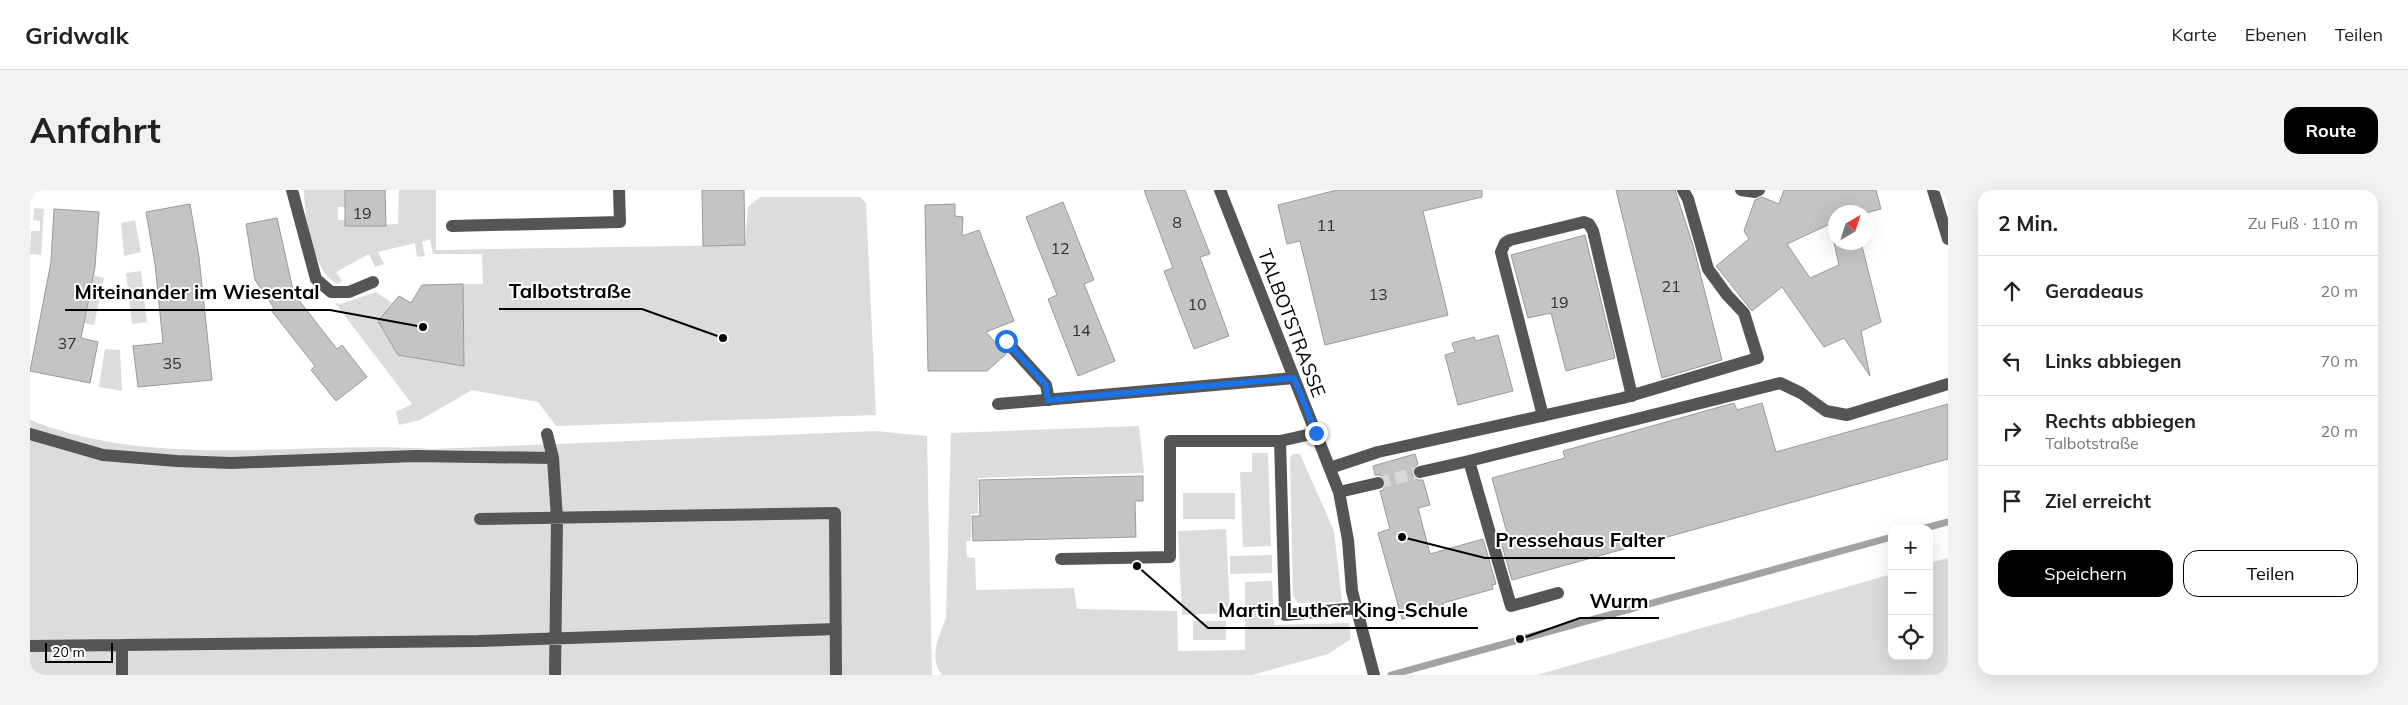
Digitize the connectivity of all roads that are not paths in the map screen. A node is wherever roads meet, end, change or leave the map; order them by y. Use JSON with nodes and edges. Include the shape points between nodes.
{"nodes":[{"id":1,"x":292,"y":190,"type":"edge"},
{"id":2,"x":619,"y":190,"type":"edge"},
{"id":3,"x":1220,"y":190,"type":"edge"},
{"id":4,"x":1683,"y":190,"type":"edge"},
{"id":5,"x":1741,"y":190,"type":"edge"},
{"id":6,"x":1759,"y":190,"type":"edge"},
{"id":7,"x":1933,"y":190,"type":"edge"},
{"id":8,"x":452,"y":226,"type":"dead end"},
{"id":9,"x":1948,"y":239,"type":"edge"},
{"id":10,"x":372,"y":282,"type":"dead end"},
{"id":11,"x":1006,"y":341,"type":"dead end"},
{"id":12,"x":1294,"y":378,"type":"junction"},
{"id":13,"x":1948,"y":384,"type":"edge"},
{"id":14,"x":1632,"y":396,"type":"junction"},
{"id":15,"x":1048,"y":400,"type":"junction"},
{"id":16,"x":998,"y":404,"type":"dead end"},
{"id":17,"x":1543,"y":416,"type":"junction"},
{"id":18,"x":1316,"y":433,"type":"junction"},
{"id":19,"x":30,"y":434,"type":"edge"},
{"id":20,"x":547,"y":434,"type":"dead end"},
{"id":21,"x":1280,"y":441,"type":"junction"},
{"id":22,"x":553,"y":458,"type":"junction"},
{"id":23,"x":1469,"y":461,"type":"junction"},
{"id":24,"x":1330,"y":468,"type":"junction"},
{"id":25,"x":1420,"y":472,"type":"tunnel mouth"},
{"id":26,"x":1378,"y":483,"type":"tunnel mouth"},
{"id":27,"x":1339,"y":492,"type":"junction"},
{"id":28,"x":480,"y":519,"type":"dead end"},
{"id":29,"x":557,"y":519,"type":"junction"},
{"id":30,"x":1061,"y":559,"type":"dead end"},
{"id":31,"x":1558,"y":593,"type":"dead end"},
{"id":32,"x":1355,"y":608,"type":"junction"},
{"id":33,"x":836,"y":629,"type":"junction"},
{"id":34,"x":555,"y":638,"type":"junction"},
{"id":35,"x":122,"y":645,"type":"junction"},
{"id":36,"x":30,"y":646,"type":"edge"},
{"id":37,"x":122,"y":675,"type":"edge"},
{"id":38,"x":555,"y":675,"type":"edge"},
{"id":39,"x":836,"y":675,"type":"edge"},
{"id":40,"x":1374,"y":675,"type":"edge"}],
"edges":[{"from":1,"to":10,"type":"street","via":[[316,279],[331,292],[349,292]]},
{"from":2,"to":8,"type":"street","via":[[620,222]]},
{"from":3,"to":12,"type":"street","name":"TALBOTSTRASSE"},
{"from":4,"to":14,"type":"street","via":[[1708,269],[1744,313],[1758,358]]},
{"from":5,"to":6,"type":"street"},
{"from":7,"to":9,"type":"street"},
{"from":11,"to":15,"type":"street","via":[[1046,385]]},
{"from":12,"to":15,"type":"street"},
{"from":12,"to":18,"type":"street","name":"TALBOTSTRASSE"},
{"from":13,"to":23,"type":"street","via":[[1847,415],[1826,411],[1780,382]]},
{"from":14,"to":17,"type":"street"},
{"from":14,"to":17,"type":"street","via":[[1593,231],[1584,222],[1510,240],[1501,252]]},
{"from":15,"to":16,"type":"street"},
{"from":17,"to":24,"type":"street","via":[[1378,452]]},
{"from":18,"to":21,"type":"street"},
{"from":18,"to":24,"type":"street","name":"TALBOTSTRASSE"},
{"from":19,"to":22,"type":"street","via":[[102,455],[177,461],[231,463],[416,456]]},
{"from":20,"to":22,"type":"street"},
{"from":21,"to":30,"type":"street","via":[[1170,441],[1170,558]]},
{"from":21,"to":32,"type":"street","via":[[1285,615]]},
{"from":22,"to":29,"type":"street"},
{"from":23,"to":25,"type":"street"},
{"from":23,"to":31,"type":"street","via":[[1511,606]]},
{"from":24,"to":27,"type":"street","name":"TALBOTSTRASSE"},
{"from":26,"to":27,"type":"street"},
{"from":27,"to":32,"type":"street","name":"TALBOTSTRASSE"},
{"from":28,"to":29,"type":"street"},
{"from":29,"to":33,"type":"street","via":[[834,513]]},
{"from":29,"to":34,"type":"street"},
{"from":32,"to":40,"type":"street","name":"TALBOTSTRASSE"},
{"from":33,"to":34,"type":"street"},
{"from":33,"to":39,"type":"street"},
{"from":34,"to":35,"type":"street"},
{"from":34,"to":38,"type":"street"},
{"from":35,"to":36,"type":"street"},
{"from":35,"to":37,"type":"street"}]}
